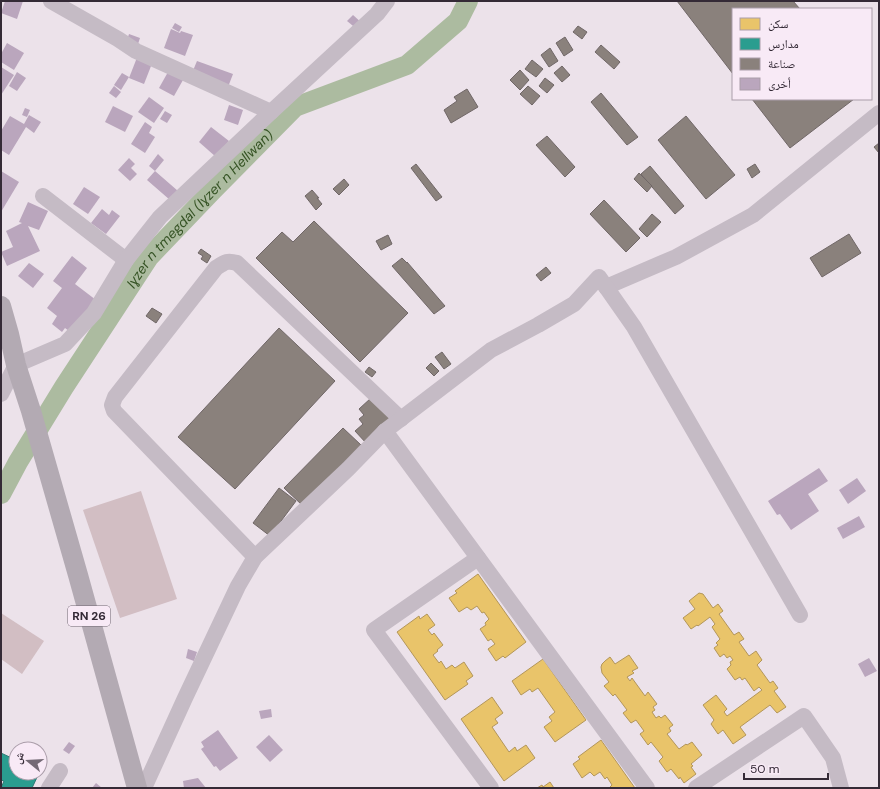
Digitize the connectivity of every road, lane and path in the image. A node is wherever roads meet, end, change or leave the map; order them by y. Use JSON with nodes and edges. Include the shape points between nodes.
{"nodes":[{"id":1,"x":51,"y":1,"type":"edge"},
{"id":2,"x":387,"y":1,"type":"edge"},
{"id":3,"x":373,"y":8,"type":"edge"},
{"id":4,"x":271,"y":112,"type":"junction"},
{"id":5,"x":879,"y":113,"type":"edge"},
{"id":6,"x":43,"y":196,"type":"dead end"},
{"id":7,"x":126,"y":260,"type":"junction"},
{"id":8,"x":606,"y":288,"type":"junction"},
{"id":9,"x":1,"y":306,"type":"edge"},
{"id":10,"x":16,"y":365,"type":"junction"},
{"id":11,"x":1,"y":394,"type":"edge"},
{"id":12,"x":401,"y":419,"type":"junction"},
{"id":13,"x":385,"y":431,"type":"junction"},
{"id":14,"x":254,"y":557,"type":"junction"},
{"id":15,"x":478,"y":558,"type":"junction"},
{"id":16,"x":800,"y":615,"type":"dead end"},
{"id":17,"x":60,"y":771,"type":"dead end"},
{"id":18,"x":49,"y":788,"type":"edge"},
{"id":19,"x":137,"y":788,"type":"edge"},
{"id":20,"x":144,"y":788,"type":"edge"},
{"id":21,"x":491,"y":788,"type":"edge"},
{"id":22,"x":647,"y":788,"type":"edge"},
{"id":23,"x":696,"y":788,"type":"edge"},
{"id":24,"x":841,"y":788,"type":"edge"}],
"edges":[{"from":1,"to":4,"type":"street","via":[[136,51]]},
{"from":2,"to":3,"type":"street"},
{"from":3,"to":4,"type":"street"},
{"from":4,"to":7,"type":"street","via":[[160,217]]},
{"from":5,"to":8,"type":"street","via":[[753,215],[676,258]]},
{"from":6,"to":7,"type":"street"},
{"from":7,"to":10,"type":"street","via":[[94,313],[65,344]]},
{"from":8,"to":12,"type":"street","via":[[599,277],[574,304],[492,350]]},
{"from":8,"to":16,"type":"street","via":[[634,327]]},
{"from":9,"to":10,"type":"main road","number":"RN 26"},
{"from":10,"to":11,"type":"street"},
{"from":10,"to":19,"type":"main road","number":"RN 26"},
{"from":12,"to":13,"type":"street"},
{"from":12,"to":14,"type":"street","via":[[237,263],[225,262],[216,268],[115,397],[112,405],[114,411]]},
{"from":13,"to":14,"type":"street"},
{"from":13,"to":15,"type":"street"},
{"from":14,"to":20,"type":"street"},
{"from":15,"to":21,"type":"street","via":[[374,630]]},
{"from":15,"to":22,"type":"street"},
{"from":17,"to":18,"type":"street"},
{"from":23,"to":24,"type":"street","via":[[804,716],[833,758]]}]}
